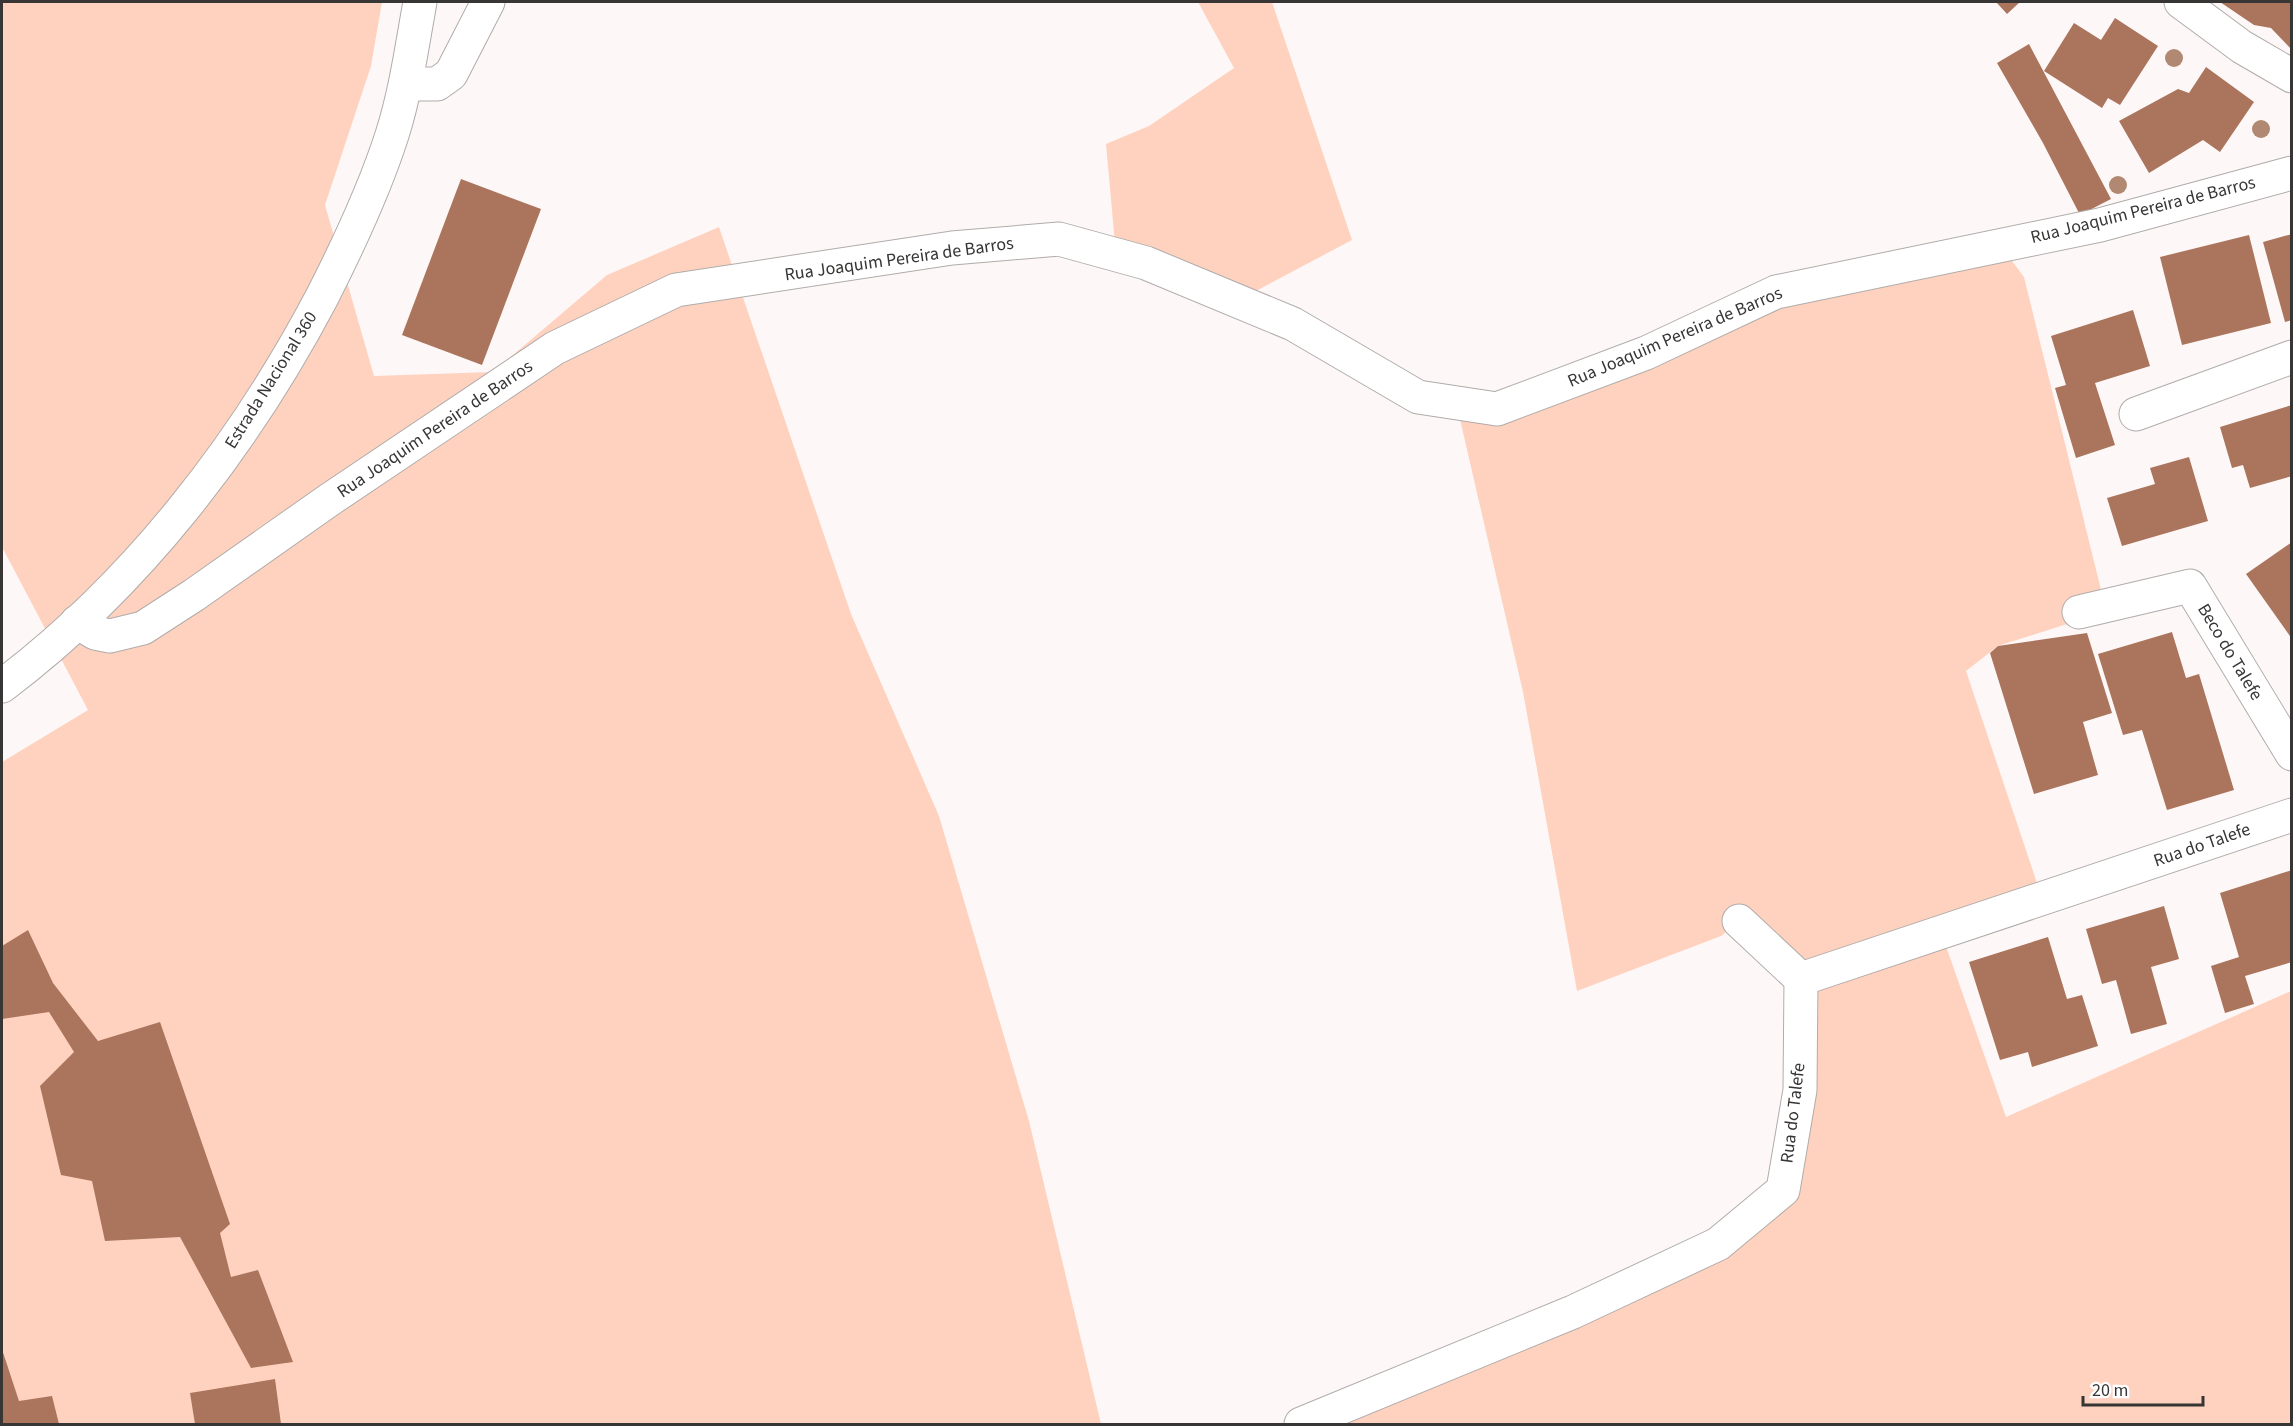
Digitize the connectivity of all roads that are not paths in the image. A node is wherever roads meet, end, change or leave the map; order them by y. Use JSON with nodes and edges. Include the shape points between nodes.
{"nodes":[{"id":1,"x":420,"y":2,"type":"edge"},
{"id":2,"x":488,"y":2,"type":"edge"},
{"id":3,"x":2181,"y":2,"type":"edge"},
{"id":4,"x":2292,"y":76,"type":"edge"},
{"id":5,"x":406,"y":82,"type":"junction"},
{"id":6,"x":2292,"y":173,"type":"edge"},
{"id":7,"x":2292,"y":357,"type":"edge"},
{"id":8,"x":2136,"y":414,"type":"dead end"},
{"id":9,"x":2079,"y":612,"type":"dead end"},
{"id":10,"x":77,"y":622,"type":"junction"},
{"id":11,"x":2,"y":686,"type":"edge"},
{"id":12,"x":2292,"y":754,"type":"edge"},
{"id":13,"x":2292,"y":815,"type":"edge"},
{"id":14,"x":1739,"y":921,"type":"dead end"},
{"id":15,"x":1801,"y":979,"type":"junction"},
{"id":16,"x":1301,"y":1425,"type":"edge"}],
"edges":[{"from":1,"to":5,"type":"street","name":"Estrada Nacional 360"},
{"from":2,"to":5,"type":"street","via":[[451,74],[437,84]]},
{"from":3,"to":4,"type":"street","via":[[2242,47]]},
{"from":5,"to":10,"type":"street","name":"Estrada Nacional 360","via":[[372,191],[343,256],[277,378],[194,497]]},
{"from":6,"to":10,"type":"street","name":"Rua Joaquim Pereira de Barros","via":[[2100,225],[1776,292],[1646,353],[1497,409],[1418,396],[1293,324],[1146,263],[1059,239],[952,248],[676,290],[555,348],[143,628],[110,636],[95,633]]},
{"from":7,"to":8,"type":"street"},
{"from":9,"to":12,"type":"street","name":"Beco do Talefe","via":[[2190,586]]},
{"from":10,"to":11,"type":"street","name":"Estrada Nacional 360"},
{"from":13,"to":15,"type":"street","name":"Rua do Talefe"},
{"from":14,"to":15,"type":"street"},
{"from":15,"to":16,"type":"street","name":"Rua do Talefe","via":[[1800,1090],[1782,1190],[1719,1244],[1573,1312]]}]}
